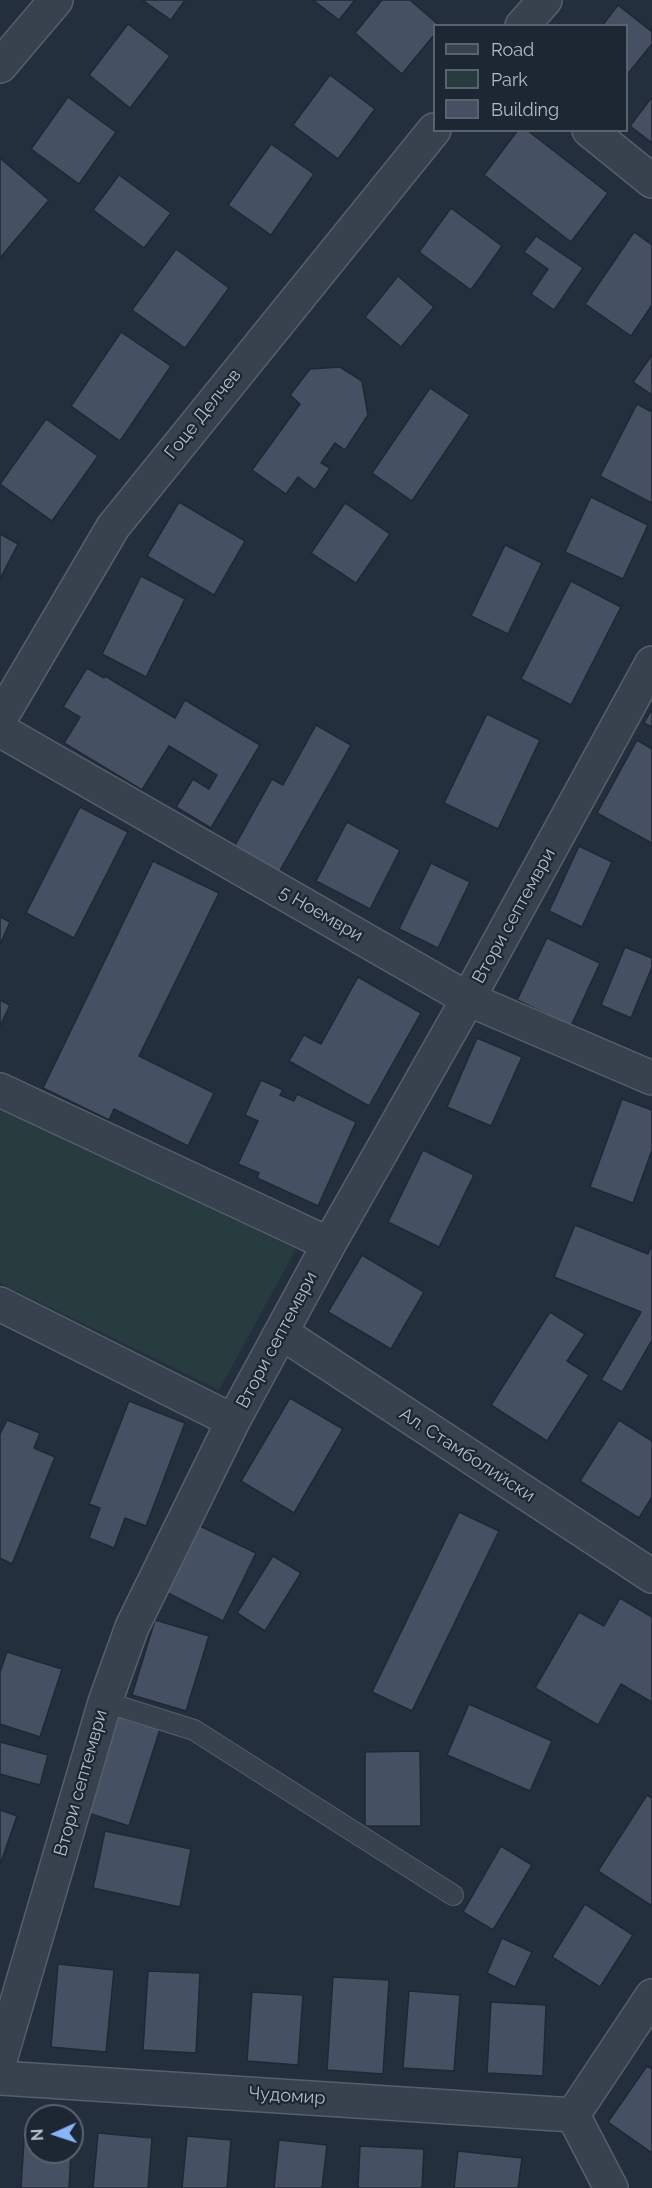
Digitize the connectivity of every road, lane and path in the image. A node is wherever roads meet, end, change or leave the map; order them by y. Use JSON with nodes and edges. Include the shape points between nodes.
{"nodes":[{"id":1,"x":56,"y":0,"type":"edge"},
{"id":2,"x":545,"y":0,"type":"edge"},
{"id":3,"x":524,"y":24,"type":"edge"},
{"id":4,"x":0,"y":66,"type":"edge"},
{"id":5,"x":433,"y":132,"type":"edge"},
{"id":6,"x":591,"y":132,"type":"edge"},
{"id":7,"x":652,"y":181,"type":"edge"},
{"id":8,"x":652,"y":663,"type":"edge"},
{"id":9,"x":9,"y":680,"type":"edge"},
{"id":10,"x":0,"y":719,"type":"edge"},
{"id":11,"x":0,"y":730,"type":"edge"},
{"id":12,"x":468,"y":999,"type":"junction"},
{"id":13,"x":652,"y":1078,"type":"edge"},
{"id":14,"x":0,"y":1090,"type":"edge"},
{"id":15,"x":329,"y":1244,"type":"junction"},
{"id":16,"x":0,"y":1304,"type":"edge"},
{"id":17,"x":282,"y":1333,"type":"junction"},
{"id":18,"x":233,"y":1421,"type":"junction"},
{"id":19,"x":652,"y":1576,"type":"edge"},
{"id":20,"x":105,"y":1702,"type":"junction"},
{"id":21,"x":453,"y":1895,"type":"dead end"},
{"id":22,"x":652,"y":1996,"type":"edge"},
{"id":23,"x":0,"y":2060,"type":"edge"},
{"id":24,"x":0,"y":2078,"type":"edge"},
{"id":25,"x":573,"y":2115,"type":"junction"},
{"id":26,"x":611,"y":2188,"type":"edge"}],
"edges":[{"from":1,"to":4,"type":"street"},
{"from":2,"to":3,"type":"street"},
{"from":5,"to":9,"type":"street","name":"Гоце Делчев","via":[[113,527]]},
{"from":6,"to":7,"type":"street"},
{"from":8,"to":12,"type":"street","name":"Втори септември"},
{"from":9,"to":10,"type":"street","name":"Гоце Делчев"},
{"from":11,"to":12,"type":"street","name":"5 Ноември"},
{"from":12,"to":13,"type":"street","name":"5 Ноември"},
{"from":12,"to":15,"type":"street","name":"Втори септември"},
{"from":14,"to":15,"type":"street"},
{"from":15,"to":17,"type":"street","name":"Втори септември"},
{"from":16,"to":18,"type":"street"},
{"from":17,"to":18,"type":"street","name":"Втори септември"},
{"from":17,"to":19,"type":"street","name":"Ал. Стамболийски"},
{"from":18,"to":20,"type":"street","name":"Втори септември","via":[[132,1627]]},
{"from":20,"to":21,"type":"lane","via":[[194,1730]]},
{"from":20,"to":23,"type":"street","name":"Втори септември"},
{"from":22,"to":25,"type":"street"},
{"from":24,"to":25,"type":"street","name":"Чудомир"},
{"from":25,"to":26,"type":"street"}]}
